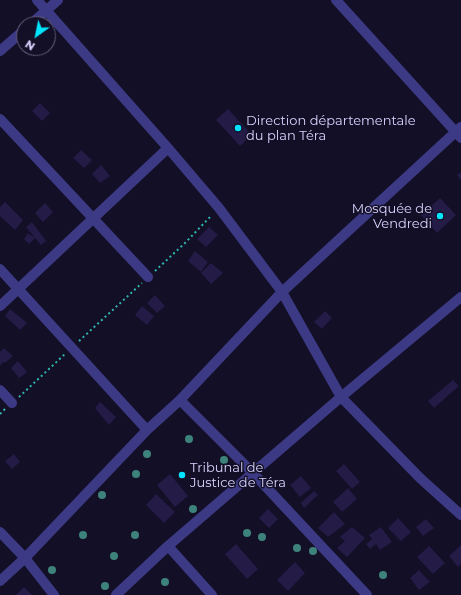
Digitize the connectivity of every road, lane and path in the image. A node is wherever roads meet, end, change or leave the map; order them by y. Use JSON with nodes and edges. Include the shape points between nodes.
{"nodes":[{"id":1,"x":37,"y":0,"type":"edge"},
{"id":2,"x":58,"y":0,"type":"edge"},
{"id":3,"x":336,"y":0,"type":"edge"},
{"id":4,"x":46,"y":10,"type":"junction"},
{"id":5,"x":40,"y":16,"type":"edge"},
{"id":6,"x":16,"y":37,"type":"edge"},
{"id":7,"x":0,"y":51,"type":"edge"},
{"id":8,"x":0,"y":119,"type":"edge"},
{"id":9,"x":459,"y":132,"type":"edge"},
{"id":10,"x":168,"y":148,"type":"junction"},
{"id":11,"x":92,"y":218,"type":"junction"},
{"id":12,"x":0,"y":270,"type":"edge"},
{"id":13,"x":148,"y":277,"type":"dead end"},
{"id":14,"x":18,"y":289,"type":"junction"},
{"id":15,"x":282,"y":292,"type":"junction"},
{"id":16,"x":461,"y":297,"type":"edge"},
{"id":17,"x":0,"y":306,"type":"edge"},
{"id":18,"x":72,"y":347,"type":"junction"},
{"id":19,"x":0,"y":390,"type":"edge"},
{"id":20,"x":341,"y":397,"type":"junction"},
{"id":21,"x":180,"y":400,"type":"junction"},
{"id":22,"x":12,"y":403,"type":"junction"},
{"id":23,"x":0,"y":414,"type":"edge"},
{"id":24,"x":147,"y":430,"type":"junction"},
{"id":25,"x":253,"y":473,"type":"junction"},
{"id":26,"x":461,"y":515,"type":"edge"},
{"id":27,"x":0,"y":532,"type":"edge"},
{"id":28,"x":168,"y":546,"type":"junction"},
{"id":29,"x":24,"y":558,"type":"junction"},
{"id":30,"x":0,"y":581,"type":"edge"},
{"id":31,"x":54,"y":595,"type":"edge"},
{"id":32,"x":116,"y":595,"type":"edge"},
{"id":33,"x":212,"y":595,"type":"edge"},
{"id":34,"x":368,"y":595,"type":"edge"}],
"edges":[{"from":1,"to":4,"type":"street"},
{"from":2,"to":4,"type":"street"},
{"from":3,"to":9,"type":"street"},
{"from":4,"to":5,"type":"street"},
{"from":4,"to":10,"type":"street"},
{"from":6,"to":7,"type":"street"},
{"from":8,"to":11,"type":"street"},
{"from":9,"to":15,"type":"street"},
{"from":10,"to":11,"type":"street"},
{"from":10,"to":15,"type":"street","via":[[219,208]]},
{"from":11,"to":13,"type":"street"},
{"from":11,"to":14,"type":"street"},
{"from":12,"to":14,"type":"street"},
{"from":14,"to":17,"type":"street"},
{"from":14,"to":18,"type":"street"},
{"from":15,"to":20,"type":"street"},
{"from":15,"to":21,"type":"street"},
{"from":16,"to":20,"type":"street"},
{"from":18,"to":22,"type":"path"},
{"from":18,"to":24,"type":"street"},
{"from":19,"to":22,"type":"street"},
{"from":20,"to":25,"type":"street"},
{"from":20,"to":26,"type":"street","via":[[420,478]]},
{"from":21,"to":24,"type":"street"},
{"from":21,"to":25,"type":"street"},
{"from":22,"to":23,"type":"path"},
{"from":24,"to":29,"type":"street"},
{"from":25,"to":28,"type":"street"},
{"from":25,"to":34,"type":"street"},
{"from":27,"to":29,"type":"street"},
{"from":28,"to":32,"type":"street"},
{"from":28,"to":33,"type":"street"},
{"from":29,"to":30,"type":"street"},
{"from":29,"to":31,"type":"street"}]}
